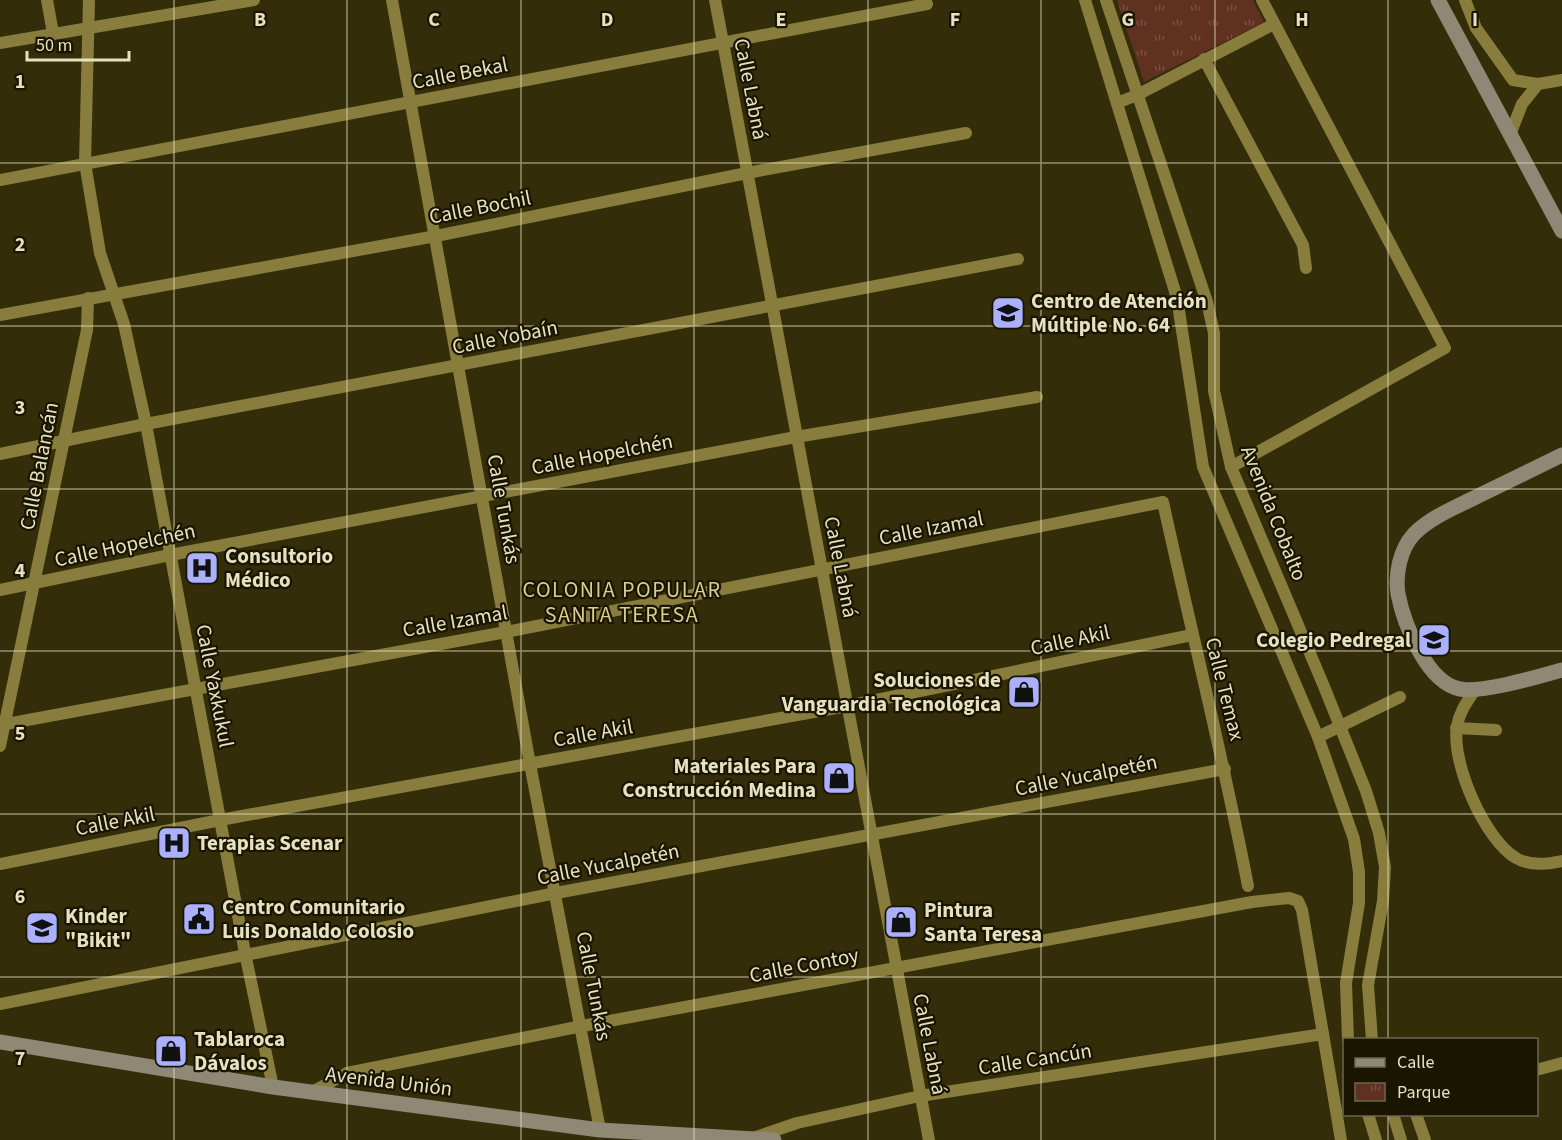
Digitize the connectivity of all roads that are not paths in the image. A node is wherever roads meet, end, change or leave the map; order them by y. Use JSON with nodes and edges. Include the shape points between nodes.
{"nodes":[{"id":1,"x":47,"y":0,"type":"edge"},
{"id":2,"x":89,"y":0,"type":"edge"},
{"id":3,"x":254,"y":0,"type":"edge"},
{"id":4,"x":392,"y":0,"type":"edge"},
{"id":5,"x":715,"y":0,"type":"edge"},
{"id":6,"x":1085,"y":0,"type":"edge"},
{"id":7,"x":1106,"y":0,"type":"edge"},
{"id":8,"x":1262,"y":0,"type":"edge"},
{"id":9,"x":1438,"y":0,"type":"edge"},
{"id":10,"x":1465,"y":0,"type":"edge"},
{"id":11,"x":927,"y":4,"type":"dead end"},
{"id":12,"x":1274,"y":24,"type":"junction"},
{"id":13,"x":88,"y":30,"type":"junction"},
{"id":14,"x":53,"y":33,"type":"junction"},
{"id":15,"x":0,"y":43,"type":"edge"},
{"id":16,"x":723,"y":43,"type":"junction"},
{"id":17,"x":1204,"y":59,"type":"junction"},
{"id":18,"x":1562,"y":80,"type":"edge"},
{"id":19,"x":1538,"y":84,"type":"junction"},
{"id":20,"x":1137,"y":95,"type":"junction"},
{"id":21,"x":410,"y":102,"type":"junction"},
{"id":22,"x":1117,"y":103,"type":"junction"},
{"id":23,"x":966,"y":133,"type":"dead end"},
{"id":24,"x":1510,"y":135,"type":"junction"},
{"id":25,"x":85,"y":163,"type":"junction"},
{"id":26,"x":747,"y":173,"type":"junction"},
{"id":27,"x":0,"y":180,"type":"edge"},
{"id":28,"x":1562,"y":231,"type":"edge"},
{"id":29,"x":436,"y":236,"type":"junction"},
{"id":30,"x":1018,"y":258,"type":"dead end"},
{"id":31,"x":1306,"y":268,"type":"dead end"},
{"id":32,"x":113,"y":294,"type":"junction"},
{"id":33,"x":88,"y":298,"type":"junction"},
{"id":34,"x":772,"y":306,"type":"junction"},
{"id":35,"x":0,"y":315,"type":"edge"},
{"id":36,"x":459,"y":366,"type":"junction"},
{"id":37,"x":1037,"y":397,"type":"dead end"},
{"id":38,"x":146,"y":424,"type":"junction"},
{"id":39,"x":796,"y":437,"type":"junction"},
{"id":40,"x":63,"y":442,"type":"junction"},
{"id":41,"x":0,"y":454,"type":"edge"},
{"id":42,"x":1562,"y":456,"type":"edge"},
{"id":43,"x":1231,"y":467,"type":"junction"},
{"id":44,"x":482,"y":498,"type":"junction"},
{"id":45,"x":1163,"y":502,"type":"joint"},
{"id":46,"x":170,"y":555,"type":"junction"},
{"id":47,"x":821,"y":571,"type":"junction"},
{"id":48,"x":35,"y":584,"type":"junction"},
{"id":49,"x":0,"y":590,"type":"edge"},
{"id":50,"x":506,"y":632,"type":"junction"},
{"id":51,"x":1192,"y":635,"type":"junction"},
{"id":52,"x":1562,"y":670,"type":"edge"},
{"id":53,"x":195,"y":688,"type":"junction"},
{"id":54,"x":1475,"y":690,"type":"junction"},
{"id":55,"x":1400,"y":697,"type":"dead end"},
{"id":56,"x":847,"y":706,"type":"junction"},
{"id":57,"x":2,"y":725,"type":"edge"},
{"id":58,"x":1340,"y":726,"type":"junction"},
{"id":59,"x":1456,"y":728,"type":"junction"},
{"id":60,"x":1496,"y":730,"type":"dead end"},
{"id":61,"x":1318,"y":737,"type":"junction"},
{"id":62,"x":0,"y":746,"type":"edge"},
{"id":63,"x":530,"y":764,"type":"junction"},
{"id":64,"x":1225,"y":769,"type":"junction"},
{"id":65,"x":220,"y":820,"type":"junction"},
{"id":66,"x":871,"y":835,"type":"junction"},
{"id":67,"x":1562,"y":861,"type":"edge"},
{"id":68,"x":0,"y":864,"type":"edge"},
{"id":69,"x":1248,"y":886,"type":"dead end"},
{"id":70,"x":556,"y":893,"type":"junction"},
{"id":71,"x":245,"y":953,"type":"junction"},
{"id":72,"x":896,"y":968,"type":"junction"},
{"id":73,"x":0,"y":1005,"type":"edge"},
{"id":74,"x":582,"y":1026,"type":"junction"},
{"id":75,"x":1323,"y":1034,"type":"junction"},
{"id":76,"x":1348,"y":1038,"type":"edge"},
{"id":77,"x":1372,"y":1038,"type":"edge"},
{"id":78,"x":0,"y":1042,"type":"edge"},
{"id":79,"x":1562,"y":1063,"type":"edge"},
{"id":80,"x":1538,"y":1069,"type":"edge"},
{"id":81,"x":273,"y":1087,"type":"junction"},
{"id":82,"x":312,"y":1092,"type":"junction"},
{"id":83,"x":920,"y":1096,"type":"junction"},
{"id":84,"x":1372,"y":1116,"type":"edge"},
{"id":85,"x":1394,"y":1116,"type":"edge"},
{"id":86,"x":1417,"y":1116,"type":"edge"},
{"id":87,"x":600,"y":1130,"type":"junction"},
{"id":88,"x":755,"y":1137,"type":"junction"},
{"id":89,"x":774,"y":1140,"type":"edge"},
{"id":90,"x":930,"y":1140,"type":"edge"},
{"id":91,"x":1341,"y":1140,"type":"edge"},
{"id":92,"x":1376,"y":1140,"type":"edge"},
{"id":93,"x":1401,"y":1140,"type":"edge"},
{"id":94,"x":1425,"y":1140,"type":"edge"}],
"edges":[{"from":1,"to":14,"type":"street"},
{"from":2,"to":13,"type":"street"},
{"from":3,"to":13,"type":"street"},
{"from":4,"to":21,"type":"street","name":"Calle Tunkás"},
{"from":5,"to":16,"type":"street","name":"Calle Labná"},
{"from":6,"to":22,"type":"street"},
{"from":7,"to":20,"type":"street","name":"Avenida Cobalto"},
{"from":8,"to":12,"type":"street"},
{"from":9,"to":24,"type":"street"},
{"from":10,"to":19,"type":"street","via":[[1476,28],[1513,80]]},
{"from":11,"to":16,"type":"street","name":"Calle Bekal"},
{"from":12,"to":17,"type":"street"},
{"from":12,"to":43,"type":"street","via":[[1445,348]]},
{"from":13,"to":14,"type":"street"},
{"from":13,"to":25,"type":"street"},
{"from":14,"to":15,"type":"street"},
{"from":16,"to":21,"type":"street","name":"Calle Bekal"},
{"from":16,"to":26,"type":"street","name":"Calle Labná"},
{"from":17,"to":20,"type":"street"},
{"from":17,"to":31,"type":"street","via":[[1303,245]]},
{"from":18,"to":19,"type":"street"},
{"from":19,"to":24,"type":"street","via":[[1522,104]]},
{"from":20,"to":22,"type":"street"},
{"from":20,"to":43,"type":"street","name":"Avenida Cobalto","via":[[1207,302],[1214,333],[1214,391]]},
{"from":21,"to":25,"type":"street","name":"Calle Bekal"},
{"from":21,"to":29,"type":"street","name":"Calle Tunkás"},
{"from":22,"to":61,"type":"street","via":[[1178,298],[1203,467]]},
{"from":23,"to":26,"type":"street","name":"Calle Bochil"},
{"from":24,"to":28,"type":"street"},
{"from":25,"to":27,"type":"street","name":"Calle Bekal"},
{"from":25,"to":32,"type":"street","via":[[100,253]]},
{"from":26,"to":29,"type":"street","name":"Calle Bochil"},
{"from":26,"to":34,"type":"street","name":"Calle Labná"},
{"from":29,"to":32,"type":"street","name":"Calle Bochil"},
{"from":29,"to":36,"type":"street","name":"Calle Tunkás"},
{"from":30,"to":34,"type":"street","name":"Calle Yobaín"},
{"from":32,"to":33,"type":"street","name":"Calle Bochil"},
{"from":32,"to":38,"type":"street","name":"Calle Yaxkukul","via":[[124,324]]},
{"from":33,"to":35,"type":"street","name":"Calle Bochil"},
{"from":33,"to":40,"type":"street","name":"Calle Balancán","via":[[87,330]]},
{"from":34,"to":36,"type":"street","name":"Calle Yobaín"},
{"from":34,"to":39,"type":"street","name":"Calle Labná"},
{"from":36,"to":38,"type":"street","name":"Calle Yobaín"},
{"from":36,"to":44,"type":"street","name":"Calle Tunkás"},
{"from":37,"to":39,"type":"street","name":"Calle Hopelchén"},
{"from":38,"to":40,"type":"street","name":"Calle Yobaín"},
{"from":38,"to":46,"type":"street","name":"Calle Yaxkukul"},
{"from":39,"to":44,"type":"street","name":"Calle Hopelchén"},
{"from":39,"to":47,"type":"street","name":"Calle Labná"},
{"from":40,"to":41,"type":"street","name":"Calle Yobaín"},
{"from":40,"to":48,"type":"street","name":"Calle Balancán"},
{"from":42,"to":54,"type":"street","via":[[1433,518],[1413,535],[1402,553],[1398,594],[1431,670],[1445,683]]},
{"from":43,"to":58,"type":"street","name":"Avenida Cobalto"},
{"from":44,"to":46,"type":"street","name":"Calle Hopelchén"},
{"from":44,"to":50,"type":"street","name":"Calle Tunkás"},
{"from":45,"to":47,"type":"street","name":"Calle Izamal"},
{"from":45,"to":51,"type":"street","name":"Calle Temax"},
{"from":46,"to":48,"type":"street","name":"Calle Hopelchén"},
{"from":46,"to":53,"type":"street","name":"Calle Yaxkukul"},
{"from":47,"to":50,"type":"street","name":"Calle Izamal"},
{"from":47,"to":56,"type":"street","name":"Calle Labná"},
{"from":48,"to":49,"type":"street","name":"Calle Hopelchén"},
{"from":48,"to":57,"type":"street","name":"Calle Balancán"},
{"from":50,"to":53,"type":"street","name":"Calle Izamal"},
{"from":50,"to":63,"type":"street","name":"Calle Tunkás"},
{"from":51,"to":56,"type":"street","name":"Calle Akil"},
{"from":51,"to":64,"type":"street","name":"Calle Temax"},
{"from":52,"to":54,"type":"street"},
{"from":53,"to":57,"type":"street","name":"Calle Izamal"},
{"from":53,"to":65,"type":"street","name":"Calle Yaxkukul"},
{"from":54,"to":59,"type":"street","via":[[1461,711]]},
{"from":55,"to":58,"type":"street"},
{"from":56,"to":63,"type":"street","name":"Calle Akil"},
{"from":56,"to":66,"type":"street","name":"Calle Labná"},
{"from":57,"to":62,"type":"street","name":"Calle Balancán"},
{"from":58,"to":61,"type":"street"},
{"from":58,"to":77,"type":"street","name":"Avenida Cobalto","via":[[1366,791],[1385,867],[1368,985]]},
{"from":59,"to":60,"type":"street"},
{"from":59,"to":67,"type":"street","via":[[1456,754],[1465,780],[1499,845],[1518,860],[1545,864]]},
{"from":61,"to":76,"type":"street","via":[[1348,819],[1359,872],[1359,903],[1346,983]]},
{"from":63,"to":65,"type":"street","name":"Calle Akil"},
{"from":63,"to":70,"type":"street","name":"Calle Tunkás"},
{"from":64,"to":66,"type":"street","name":"Calle Yucalpetén"},
{"from":64,"to":69,"type":"street","name":"Calle Temax"},
{"from":65,"to":68,"type":"street","name":"Calle Akil"},
{"from":65,"to":71,"type":"street","name":"Calle Yaxkukul"},
{"from":66,"to":70,"type":"street","name":"Calle Yucalpetén"},
{"from":66,"to":72,"type":"street","name":"Calle Labná"},
{"from":70,"to":71,"type":"street","name":"Calle Yucalpetén"},
{"from":70,"to":74,"type":"street","name":"Calle Tunkás"},
{"from":71,"to":73,"type":"street","name":"Calle Yucalpetén"},
{"from":71,"to":81,"type":"street","name":"Calle Yaxkukul"},
{"from":72,"to":74,"type":"street","name":"Calle Contoy"},
{"from":72,"to":75,"type":"street","name":"Calle Contoy","via":[[1289,898],[1298,901],[1302,910]]},
{"from":72,"to":83,"type":"street","name":"Calle Labná"},
{"from":74,"to":82,"type":"street","name":"Calle Contoy","via":[[347,1073]]},
{"from":74,"to":87,"type":"street","name":"Calle Tunkás"},
{"from":75,"to":83,"type":"street","name":"Calle Cancún"},
{"from":75,"to":91,"type":"street"},
{"from":78,"to":81,"type":"street","name":"Avenida Unión"},
{"from":79,"to":80,"type":"street"},
{"from":81,"to":82,"type":"street","name":"Avenida Unión"},
{"from":82,"to":87,"type":"street","name":"Avenida Unión"},
{"from":83,"to":88,"type":"street","name":"Calle Cancún","via":[[797,1123]]},
{"from":83,"to":90,"type":"street","name":"Calle Labná"},
{"from":84,"to":92,"type":"street"},
{"from":85,"to":93,"type":"street"},
{"from":86,"to":94,"type":"street"},
{"from":87,"to":88,"type":"street","name":"Avenida Unión"},
{"from":88,"to":89,"type":"street","name":"Avenida Unión"}]}
